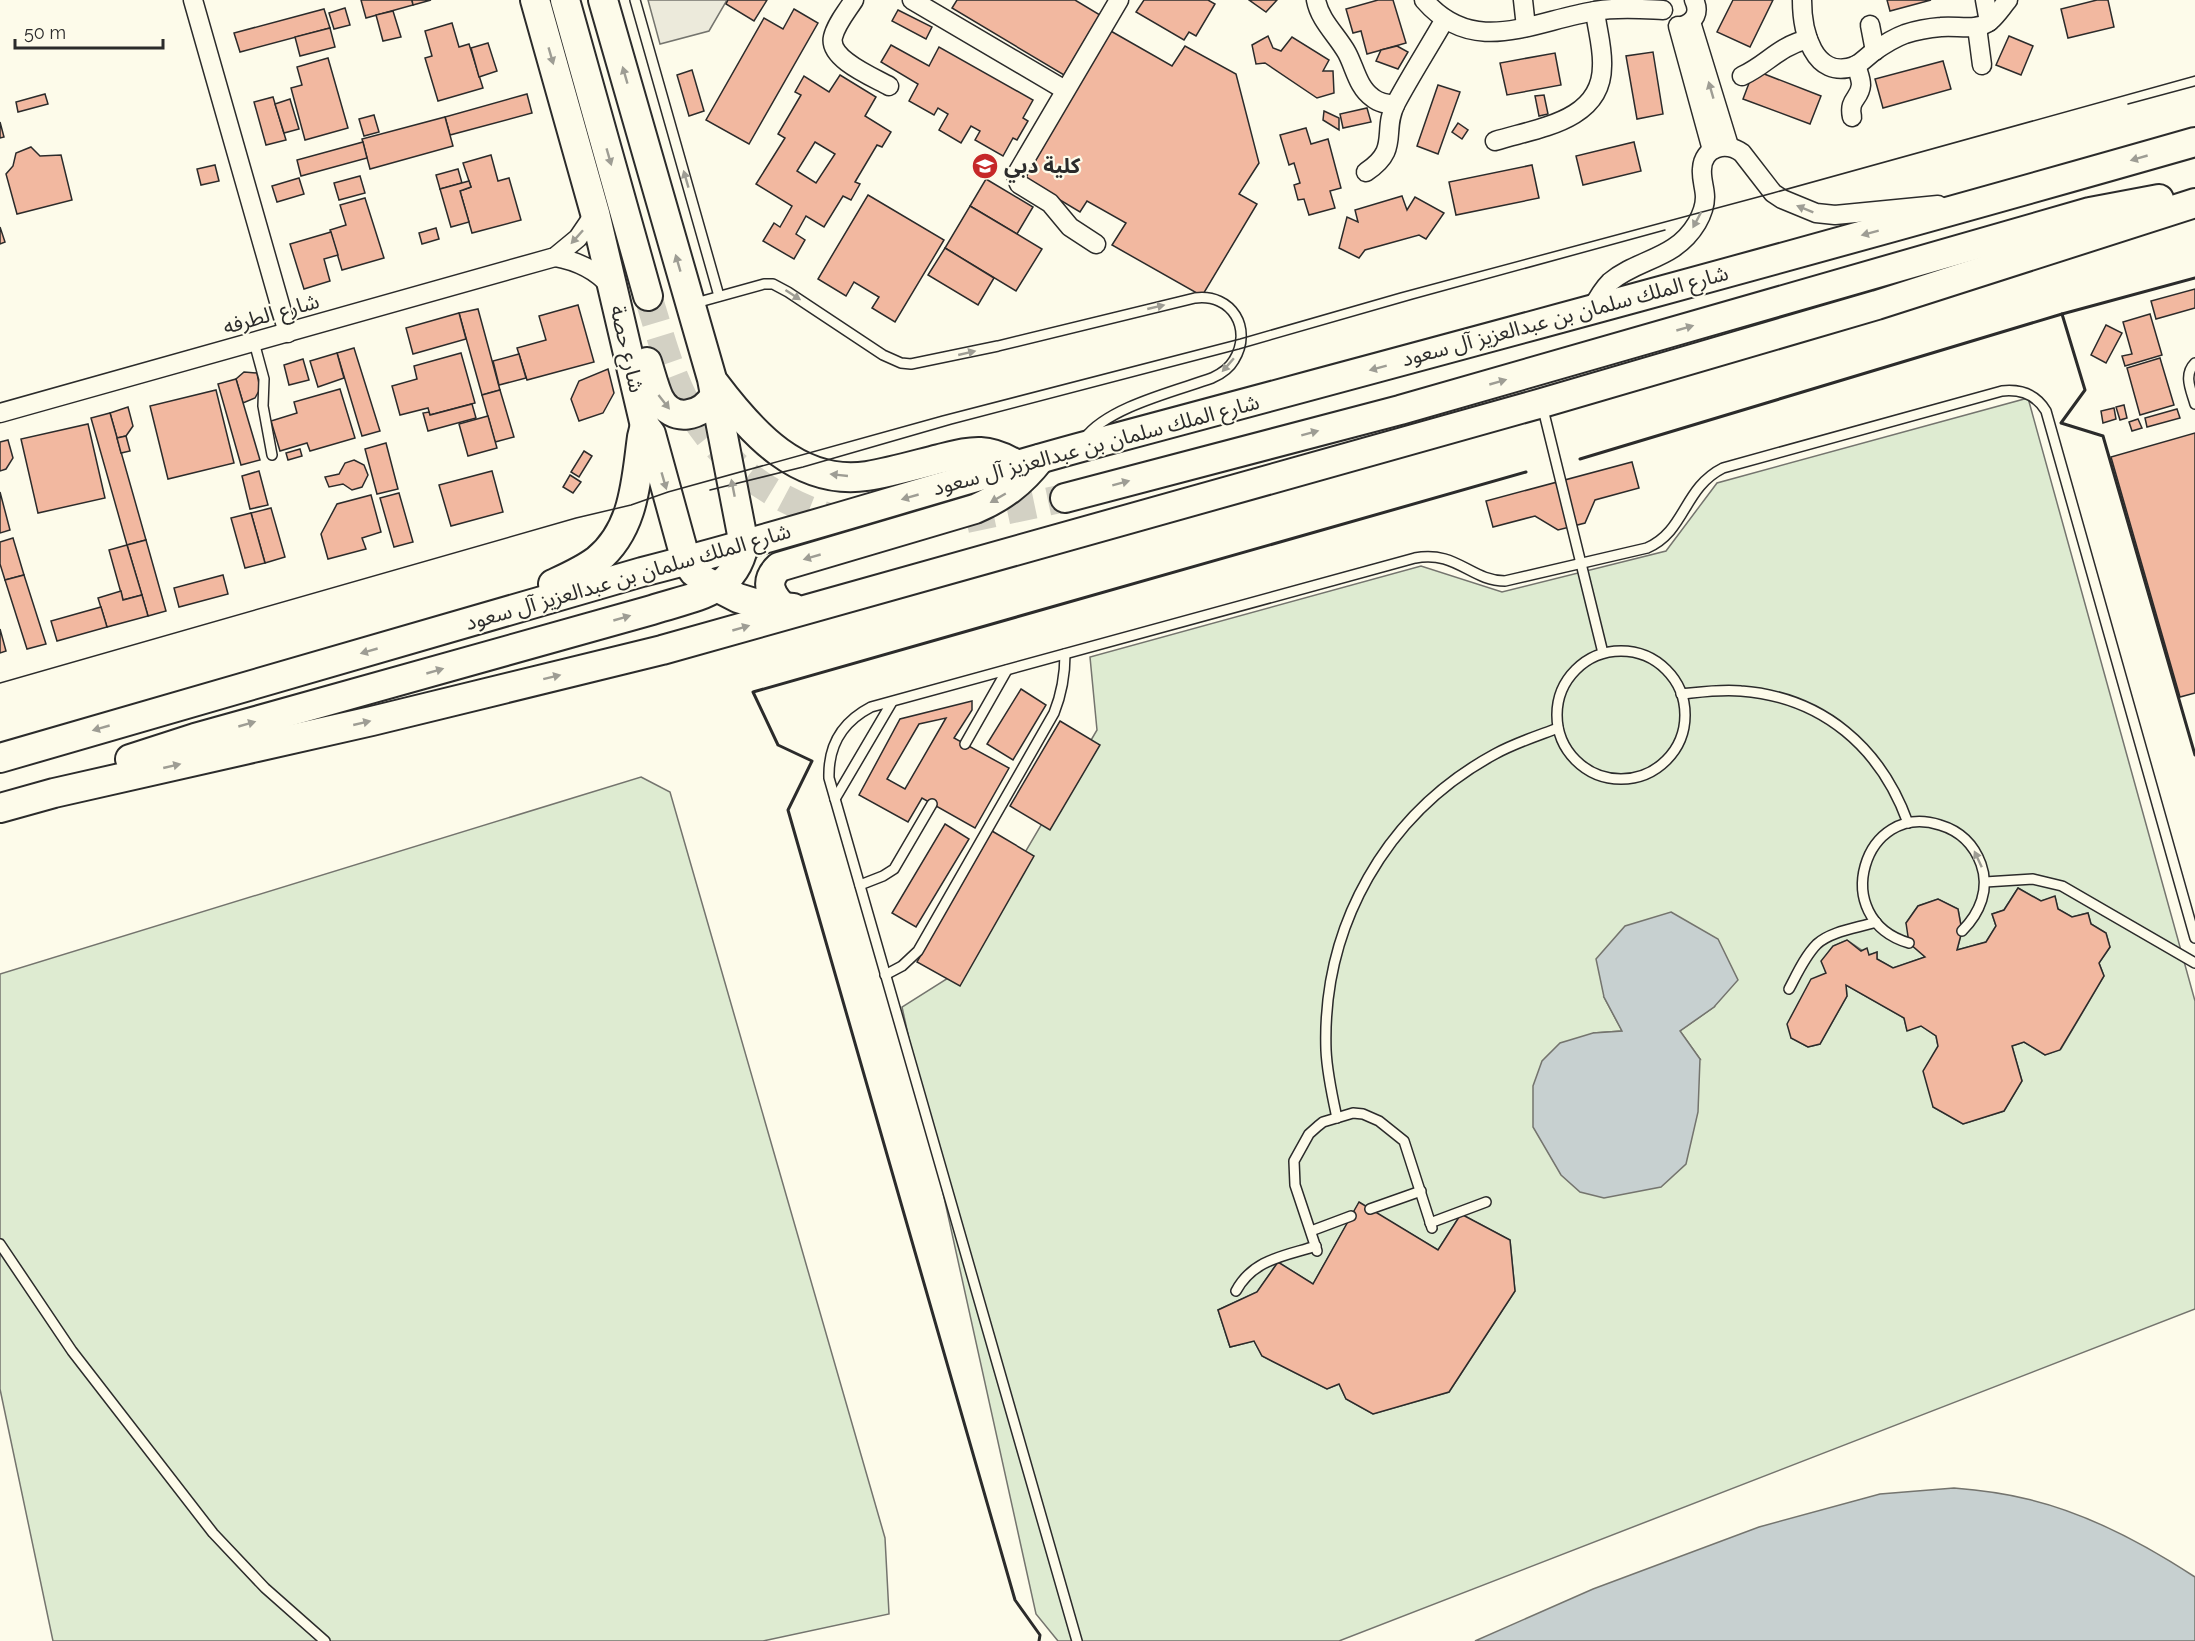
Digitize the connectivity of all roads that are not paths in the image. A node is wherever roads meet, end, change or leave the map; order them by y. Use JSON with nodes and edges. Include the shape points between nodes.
{"nodes":[{"id":1,"x":193,"y":0,"type":"edge"},
{"id":2,"x":535,"y":0,"type":"edge"},
{"id":3,"x":565,"y":0,"type":"edge"},
{"id":4,"x":603,"y":0,"type":"edge"},
{"id":5,"x":635,"y":0,"type":"edge"},
{"id":6,"x":854,"y":0,"type":"edge"},
{"id":7,"x":912,"y":0,"type":"edge"},
{"id":8,"x":1119,"y":0,"type":"edge"},
{"id":9,"x":1317,"y":0,"type":"edge"},
{"id":10,"x":1424,"y":0,"type":"edge"},
{"id":11,"x":1523,"y":0,"type":"edge"},
{"id":12,"x":1802,"y":0,"type":"edge"},
{"id":13,"x":1985,"y":0,"type":"edge"},
{"id":14,"x":2008,"y":0,"type":"edge"},
{"id":15,"x":1696,"y":1,"type":"edge"},
{"id":16,"x":1665,"y":5,"type":"edge"},
{"id":17,"x":1595,"y":11,"type":"junction"},
{"id":18,"x":1445,"y":19,"type":"junction"},
{"id":19,"x":1684,"y":24,"type":"junction"},
{"id":20,"x":1870,"y":25,"type":"dead end"},
{"id":21,"x":1983,"y":25,"type":"junction"},
{"id":22,"x":1526,"y":27,"type":"junction"},
{"id":23,"x":1808,"y":39,"type":"junction"},
{"id":24,"x":1875,"y":51,"type":"junction"},
{"id":25,"x":1982,"y":65,"type":"dead end"},
{"id":26,"x":1856,"y":66,"type":"junction"},
{"id":27,"x":1742,"y":76,"type":"dead end"},
{"id":28,"x":889,"y":86,"type":"dead end"},
{"id":29,"x":1065,"y":90,"type":"junction"},
{"id":30,"x":1395,"y":105,"type":"junction"},
{"id":31,"x":1852,"y":117,"type":"dead end"},
{"id":32,"x":1495,"y":141,"type":"dead end"},
{"id":33,"x":2195,"y":142,"type":"edge"},
{"id":34,"x":1720,"y":148,"type":"junction"},
{"id":35,"x":1366,"y":172,"type":"dead end"},
{"id":36,"x":2195,"y":195,"type":"edge"},
{"id":37,"x":2195,"y":203,"type":"edge"},
{"id":38,"x":1967,"y":207,"type":"junction"},
{"id":39,"x":595,"y":213,"type":"junction"},
{"id":40,"x":1096,"y":244,"type":"dead end"},
{"id":41,"x":555,"y":257,"type":"junction"},
{"id":42,"x":648,"y":296,"type":"tunnel mouth"},
{"id":43,"x":719,"y":296,"type":"junction"},
{"id":44,"x":616,"y":301,"type":"junction"},
{"id":45,"x":690,"y":305,"type":"junction"},
{"id":46,"x":1592,"y":309,"type":"junction"},
{"id":47,"x":288,"y":333,"type":"junction"},
{"id":48,"x":254,"y":342,"type":"junction"},
{"id":49,"x":2195,"y":363,"type":"edge"},
{"id":50,"x":714,"y":387,"type":"junction"},
{"id":51,"x":1542,"y":403,"type":"junction"},
{"id":52,"x":2195,"y":404,"type":"edge"},
{"id":53,"x":0,"y":413,"type":"edge"},
{"id":54,"x":645,"y":426,"type":"junction"},
{"id":55,"x":1077,"y":449,"type":"junction"},
{"id":56,"x":272,"y":455,"type":"dead end"},
{"id":57,"x":1029,"y":462,"type":"junction"},
{"id":58,"x":1065,"y":498,"type":"tunnel mouth"},
{"id":59,"x":744,"y":545,"type":"junction"},
{"id":60,"x":686,"y":561,"type":"junction"},
{"id":61,"x":1581,"y":563,"type":"junction"},
{"id":62,"x":642,"y":572,"type":"junction"},
{"id":63,"x":717,"y":588,"type":"junction"},
{"id":64,"x":798,"y":608,"type":"junction"},
{"id":65,"x":652,"y":610,"type":"junction"},
{"id":66,"x":486,"y":617,"type":"junction"},
{"id":67,"x":1603,"y":653,"type":"junction"},
{"id":68,"x":1065,"y":654,"type":"junction"},
{"id":69,"x":1007,"y":670,"type":"junction"},
{"id":70,"x":1682,"y":694,"type":"junction"},
{"id":71,"x":892,"y":702,"type":"junction"},
{"id":72,"x":1558,"y":728,"type":"junction"},
{"id":73,"x":965,"y":744,"type":"dead end"},
{"id":74,"x":0,"y":758,"type":"edge"},
{"id":75,"x":54,"y":793,"type":"junction"},
{"id":76,"x":835,"y":799,"type":"junction"},
{"id":77,"x":932,"y":804,"type":"dead end"},
{"id":78,"x":0,"y":808,"type":"edge"},
{"id":79,"x":1908,"y":823,"type":"junction"},
{"id":80,"x":1985,"y":882,"type":"junction"},
{"id":81,"x":860,"y":885,"type":"junction"},
{"id":82,"x":1876,"y":922,"type":"junction"},
{"id":83,"x":1962,"y":931,"type":"dead end"},
{"id":84,"x":2195,"y":938,"type":"edge"},
{"id":85,"x":1910,"y":943,"type":"dead end"},
{"id":86,"x":2195,"y":963,"type":"edge"},
{"id":87,"x":885,"y":975,"type":"junction"},
{"id":88,"x":1790,"y":989,"type":"dead end"},
{"id":89,"x":1337,"y":1118,"type":"junction"},
{"id":90,"x":1421,"y":1191,"type":"junction"},
{"id":91,"x":1486,"y":1202,"type":"dead end"},
{"id":92,"x":1370,"y":1209,"type":"dead end"},
{"id":93,"x":1351,"y":1216,"type":"dead end"},
{"id":94,"x":1311,"y":1230,"type":"junction"},
{"id":95,"x":0,"y":1244,"type":"edge"},
{"id":96,"x":1236,"y":1291,"type":"dead end"},
{"id":97,"x":325,"y":1641,"type":"edge"},
{"id":98,"x":1077,"y":1641,"type":"edge"}],
"edges":[{"from":1,"to":47,"type":"street"},
{"from":2,"to":39,"type":"main road","name":"شارع حصة","one_way":true},
{"from":3,"to":42,"type":"main road","one_way":true},
{"from":45,"to":4,"type":"main road","one_way":true},
{"from":43,"to":5,"type":"lane","one_way":true},
{"from":6,"to":28,"type":"street","via":[[833,37],[836,52]]},
{"from":7,"to":29,"type":"street"},
{"from":8,"to":29,"type":"street"},
{"from":9,"to":30,"type":"street","via":[[1324,20],[1345,49],[1364,90],[1383,103]]},
{"from":10,"to":18,"type":"street"},
{"from":11,"to":22,"type":"street"},
{"from":12,"to":23,"type":"street"},
{"from":13,"to":21,"type":"street"},
{"from":14,"to":21,"type":"street"},
{"from":15,"to":19,"type":"street","via":[[1697,9]]},
{"from":16,"to":17,"type":"street"},
{"from":16,"to":19,"type":"street","via":[[1671,23]]},
{"from":17,"to":22,"type":"street"},
{"from":17,"to":32,"type":"street","via":[[1601,79],[1588,105],[1563,120]]},
{"from":18,"to":22,"type":"street","via":[[1485,33]]},
{"from":18,"to":30,"type":"street"},
{"from":19,"to":34,"type":"street"},
{"from":20,"to":24,"type":"street"},
{"from":21,"to":24,"type":"street","via":[[1924,29],[1896,38]]},
{"from":21,"to":25,"type":"street"},
{"from":23,"to":26,"type":"street","via":[[1814,54],[1826,64]]},
{"from":23,"to":27,"type":"street","via":[[1783,48]]},
{"from":24,"to":26,"type":"street"},
{"from":26,"to":31,"type":"street","via":[[1860,88],[1850,108]]},
{"from":29,"to":40,"type":"street","via":[[1016,179],[1056,208],[1070,227]]},
{"from":30,"to":35,"type":"street","via":[[1389,144],[1376,165]]},
{"from":33,"to":38,"type":"main road","name":"شارع الملك سلمان بن عبدالعزيز آل سعود","one_way":true},
{"from":38,"to":34,"type":"street","one_way":true,"via":[[1928,204],[1835,215],[1816,213],[1773,193],[1742,153]]},
{"from":34,"to":46,"type":"street","one_way":true,"via":[[1704,160],[1705,200],[1688,236],[1675,248],[1611,282]]},
{"from":58,"to":36,"type":"main road","one_way":true,"via":[[1400,410],[2090,212]]},
{"from":37,"to":51,"type":"main road","via":[[1877,304]]},
{"from":38,"to":46,"type":"main road","name":"شارع الملك سلمان بن عبدالعزيز آل سعود","one_way":true},
{"from":39,"to":41,"type":"street","name":"شارع الطرفه","one_way":true,"via":[[578,238]]},
{"from":39,"to":44,"type":"main road","name":"شارع حصة"},
{"from":41,"to":44,"type":"street","via":[[581,264],[604,278]]},
{"from":41,"to":47,"type":"street","name":"شارع الطرفه"},
{"from":43,"to":45,"type":"lane"},
{"from":43,"to":55,"type":"lane","one_way":true,"via":[[773,284],[883,355],[911,364],[1195,298],[1217,298],[1227,304],[1239,321],[1240,339],[1233,362],[1224,372],[1112,415],[1092,429]]},
{"from":44,"to":50,"type":"main road","one_way":true,"via":[[638,338],[666,407],[674,412],[703,411],[710,404]]},
{"from":44,"to":54,"type":"main road","name":"شارع حصة"},
{"from":45,"to":50,"type":"main road"},
{"from":46,"to":55,"type":"main road","name":"شارع الملك سلمان بن عبدالعزيز آل سعود","one_way":true},
{"from":47,"to":48,"type":"street","name":"شارع الطرفه"},
{"from":48,"to":53,"type":"street","name":"شارع الطرفه"},
{"from":48,"to":56,"type":"lane","via":[[264,379],[262,399]]},
{"from":49,"to":52,"type":"lane","via":[[2188,381]]},
{"from":57,"to":50,"type":"main road","one_way":true,"via":[[984,451],[866,476],[823,474],[789,460],[765,442]]},
{"from":59,"to":50,"type":"main road","one_way":true},
{"from":51,"to":61,"type":"lane"},
{"from":51,"to":64,"type":"main road"},
{"from":54,"to":60,"type":"main road","name":"شارع حصة","one_way":true,"via":[[651,434]]},
{"from":54,"to":66,"type":"main road","via":[[632,505],[610,547],[584,569]]},
{"from":55,"to":57,"type":"main road","name":"شارع الملك سلمان بن عبدالعزيز آل سعود"},
{"from":57,"to":59,"type":"main road","name":"شارع الملك سلمان بن عبدالعزيز آل سعود","one_way":true},
{"from":57,"to":64,"type":"main road","one_way":true,"via":[[1012,489],[995,501],[779,567],[770,585],[774,598]]},
{"from":59,"to":60,"type":"main road","name":"شارع الملك سلمان بن عبدالعزيز آل سعود"},
{"from":59,"to":63,"type":"main road","via":[[735,570]]},
{"from":60,"to":62,"type":"main road","name":"شارع الملك سلمان بن عبدالعزيز آل سعود"},
{"from":60,"to":63,"type":"main road","name":"شارع حصة"},
{"from":61,"to":67,"type":"lane"},
{"from":61,"to":68,"type":"lane","via":[[1498,581],[1444,557],[1425,556]]},
{"from":61,"to":84,"type":"lane","via":[[1656,544],[1671,531],[1699,486],[1723,468],[2002,391],[2028,393],[2046,411]]},
{"from":62,"to":65,"type":"main road","via":[[665,573],[677,586],[673,598]]},
{"from":62,"to":66,"type":"main road","name":"شارع الملك سلمان بن عبدالعزيز آل سعود"},
{"from":63,"to":64,"type":"main road","name":"شارع حصة","via":[[761,605]]},
{"from":63,"to":65,"type":"main road"},
{"from":75,"to":64,"type":"main road","one_way":true,"via":[[596,666]]},
{"from":75,"to":65,"type":"main road","one_way":true,"via":[[157,750]]},
{"from":66,"to":74,"type":"main road","name":"شارع الملك سلمان بن عبدالعزيز آل سعود","one_way":true},
{"from":67,"to":70,"type":"lane","via":[[1631,652],[1656,662]]},
{"from":67,"to":72,"type":"lane","via":[[1579,666],[1563,688],[1558,701]]},
{"from":68,"to":69,"type":"lane"},
{"from":68,"to":87,"type":"lane","via":[[1061,694],[1049,722],[918,951]]},
{"from":69,"to":71,"type":"lane"},
{"from":69,"to":73,"type":"lane"},
{"from":70,"to":72,"type":"lane","via":[[1685,720],[1677,745],[1661,765],[1637,776],[1612,778],[1588,769],[1569,752]]},
{"from":70,"to":79,"type":"lane","via":[[1764,694],[1795,703],[1829,720],[1848,733],[1878,765]]},
{"from":71,"to":76,"type":"lane"},
{"from":71,"to":76,"type":"lane","via":[[860,713],[834,741],[828,765]]},
{"from":72,"to":89,"type":"lane","via":[[1497,753],[1442,789],[1395,836],[1359,892],[1346,922],[1329,986],[1326,1052]]},
{"from":75,"to":78,"type":"main road"},
{"from":76,"to":81,"type":"lane"},
{"from":77,"to":81,"type":"lane","via":[[894,869]]},
{"from":80,"to":79,"type":"lane","one_way":true,"via":[[1978,855],[1961,834],[1935,823]]},
{"from":79,"to":82,"type":"lane","via":[[1883,836],[1867,858],[1863,898]]},
{"from":80,"to":83,"type":"lane","via":[[1979,909]]},
{"from":80,"to":86,"type":"lane","via":[[2033,879],[2062,886]]},
{"from":81,"to":87,"type":"lane"},
{"from":82,"to":85,"type":"lane","via":[[1886,932]]},
{"from":82,"to":88,"type":"lane","via":[[1818,943]]},
{"from":87,"to":98,"type":"lane"},
{"from":89,"to":90,"type":"lane","via":[[1363,1114],[1396,1133],[1406,1146]]},
{"from":89,"to":94,"type":"lane","via":[[1313,1130],[1294,1161],[1295,1185]]},
{"from":90,"to":91,"type":"lane","via":[[1431,1225]]},
{"from":90,"to":92,"type":"lane"},
{"from":93,"to":94,"type":"lane"},
{"from":94,"to":96,"type":"lane","via":[[1317,1248],[1260,1264]]},
{"from":95,"to":97,"type":"lane","via":[[72,1351],[213,1533],[264,1588]]}]}
